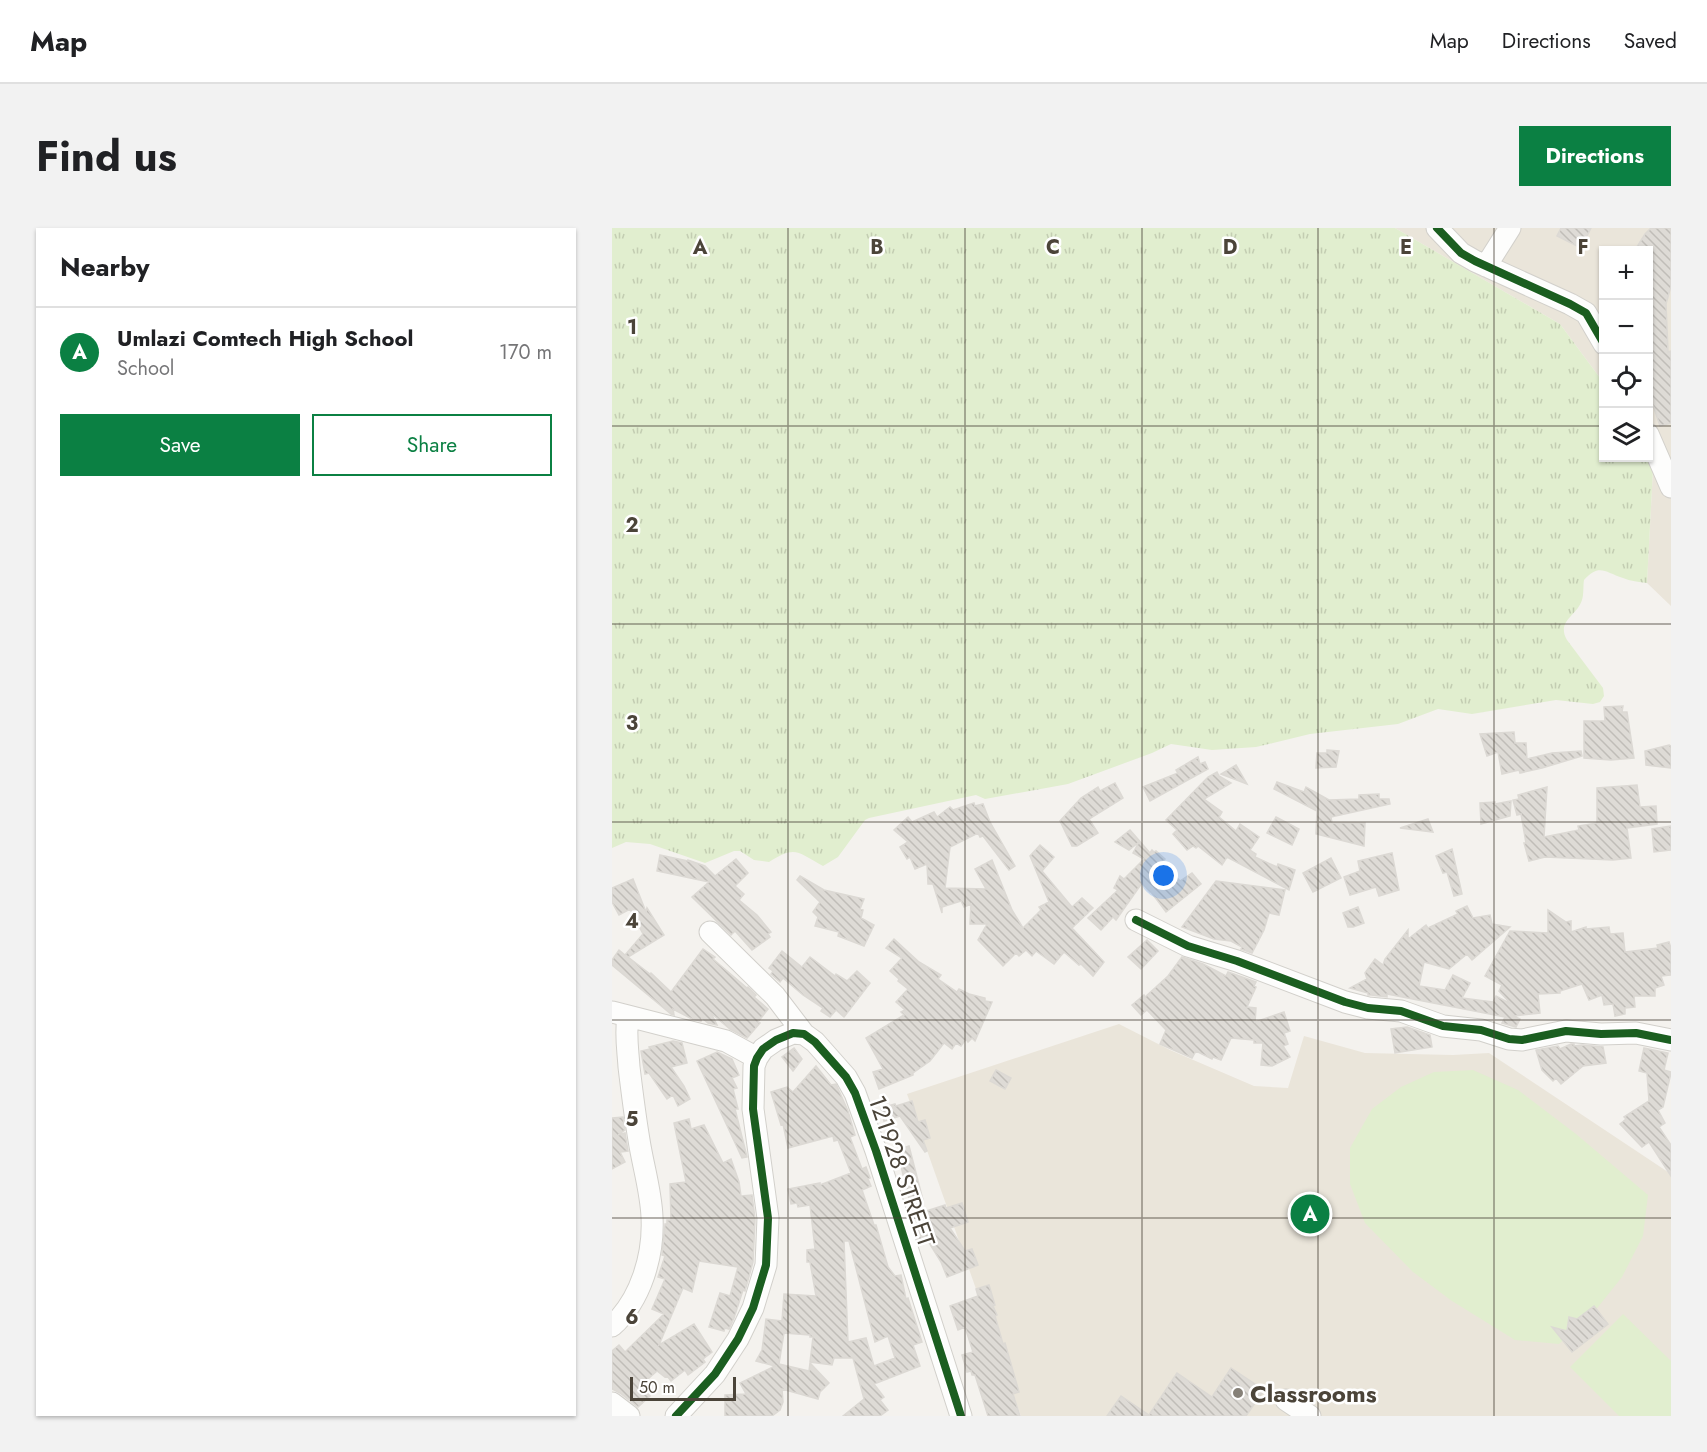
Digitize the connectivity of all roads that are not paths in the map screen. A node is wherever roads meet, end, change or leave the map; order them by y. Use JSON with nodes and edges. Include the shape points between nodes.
{"nodes":[{"id":1,"x":1437,"y":228,"type":"edge"},
{"id":2,"x":1510,"y":228,"type":"edge"},
{"id":3,"x":1486,"y":266,"type":"junction"},
{"id":4,"x":1599,"y":335,"type":"edge"},
{"id":5,"x":1653,"y":446,"type":"edge"},
{"id":6,"x":1671,"y":488,"type":"edge"},
{"id":7,"x":1136,"y":920,"type":"dead end"},
{"id":8,"x":710,"y":932,"type":"dead end"},
{"id":9,"x":620,"y":1015,"type":"edge"},
{"id":10,"x":804,"y":1034,"type":"junction"},
{"id":11,"x":1671,"y":1040,"type":"edge"},
{"id":12,"x":757,"y":1058,"type":"junction"},
{"id":13,"x":612,"y":1326,"type":"edge"},
{"id":14,"x":1286,"y":1400,"type":"dead end"},
{"id":15,"x":612,"y":1403,"type":"edge"},
{"id":16,"x":629,"y":1416,"type":"edge"},
{"id":17,"x":676,"y":1416,"type":"edge"},
{"id":18,"x":961,"y":1416,"type":"edge"},
{"id":19,"x":1310,"y":1416,"type":"edge"}],
"edges":[{"from":1,"to":3,"type":"street","via":[[1461,253]]},
{"from":2,"to":3,"type":"street"},
{"from":3,"to":4,"type":"street","via":[[1586,313]]},
{"from":5,"to":6,"type":"street"},
{"from":7,"to":11,"type":"street","via":[[1188,946],[1356,1006],[1401,1011],[1443,1026],[1522,1040],[1566,1031],[1636,1033]]},
{"from":8,"to":10,"type":"street","name":"121928 STREET","via":[[775,996]]},
{"from":9,"to":12,"type":"street","via":[[726,1041]]},
{"from":9,"to":13,"type":"street","via":[[652,1216],[647,1265],[640,1285]]},
{"from":10,"to":12,"type":"street","via":[[793,1033],[776,1040]]},
{"from":10,"to":18,"type":"street","name":"121928 STREET","via":[[836,1064],[855,1093]]},
{"from":12,"to":17,"type":"street","via":[[753,1109],[768,1218],[766,1265],[753,1308],[738,1339],[716,1374]]},
{"from":14,"to":19,"type":"street"},
{"from":15,"to":16,"type":"street"}]}
